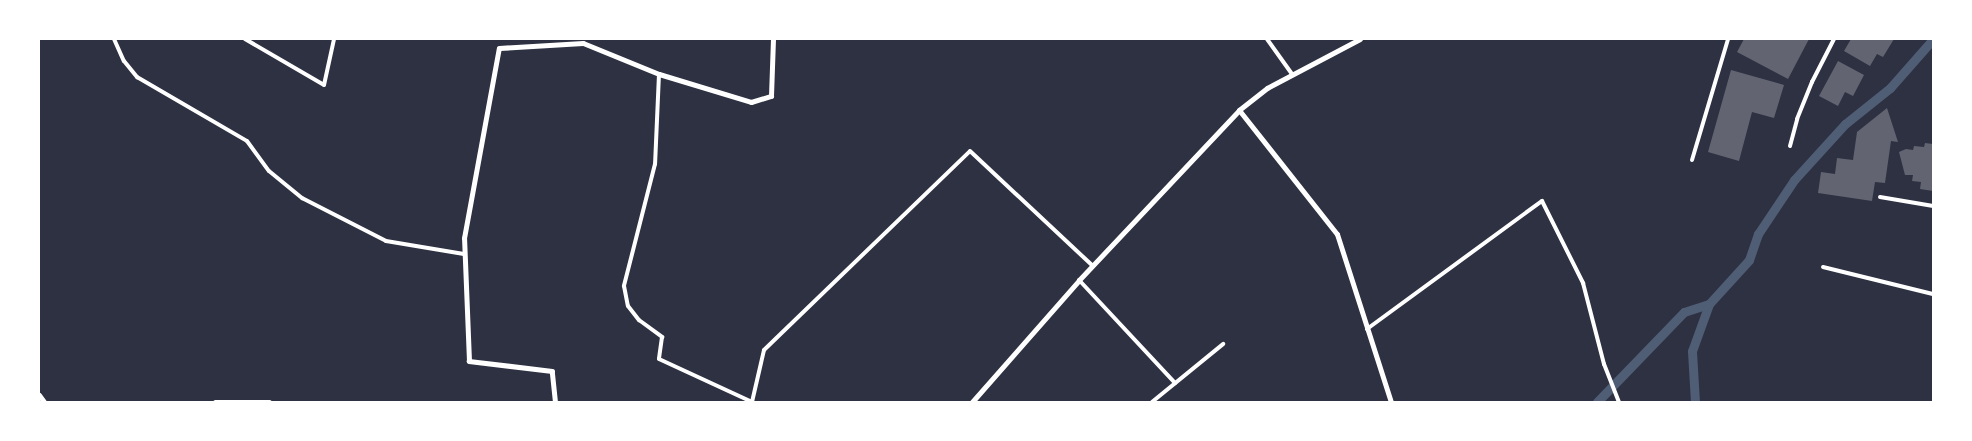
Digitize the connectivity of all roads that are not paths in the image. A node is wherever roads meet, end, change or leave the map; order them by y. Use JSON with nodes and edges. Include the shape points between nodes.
{"nodes":[{"id":1,"x":114,"y":39,"type":"edge"},
{"id":2,"x":245,"y":39,"type":"edge"},
{"id":3,"x":334,"y":39,"type":"edge"},
{"id":4,"x":773,"y":39,"type":"edge"},
{"id":5,"x":1267,"y":39,"type":"edge"},
{"id":6,"x":1360,"y":39,"type":"edge"},
{"id":7,"x":1728,"y":39,"type":"edge"},
{"id":8,"x":1834,"y":39,"type":"edge"},
{"id":9,"x":659,"y":74,"type":"junction"},
{"id":10,"x":1292,"y":74,"type":"junction"},
{"id":11,"x":1239,"y":110,"type":"junction"},
{"id":12,"x":1790,"y":146,"type":"dead end"},
{"id":13,"x":1692,"y":160,"type":"dead end"},
{"id":14,"x":1880,"y":197,"type":"dead end"},
{"id":15,"x":1933,"y":206,"type":"edge"},
{"id":16,"x":464,"y":254,"type":"junction"},
{"id":17,"x":1093,"y":266,"type":"junction"},
{"id":18,"x":1823,"y":267,"type":"dead end"},
{"id":19,"x":1079,"y":280,"type":"junction"},
{"id":20,"x":1933,"y":294,"type":"edge"},
{"id":21,"x":1367,"y":329,"type":"junction"},
{"id":22,"x":1223,"y":344,"type":"dead end"},
{"id":23,"x":1175,"y":384,"type":"junction"},
{"id":24,"x":39,"y":395,"type":"edge"},
{"id":25,"x":44,"y":402,"type":"edge"},
{"id":26,"x":216,"y":402,"type":"edge"},
{"id":27,"x":269,"y":402,"type":"edge"},
{"id":28,"x":555,"y":402,"type":"edge"},
{"id":29,"x":752,"y":402,"type":"edge"},
{"id":30,"x":972,"y":402,"type":"edge"},
{"id":31,"x":1152,"y":402,"type":"edge"},
{"id":32,"x":1391,"y":402,"type":"edge"},
{"id":33,"x":1619,"y":402,"type":"edge"}],
"edges":[{"from":1,"to":16,"type":"lane","via":[[124,61],[137,77],[247,141],[269,171],[302,198],[386,241]]},
{"from":2,"to":3,"type":"lane","via":[[324,85]]},
{"from":4,"to":9,"type":"street","via":[[771,96],[751,102]]},
{"from":5,"to":10,"type":"lane"},
{"from":6,"to":10,"type":"street"},
{"from":7,"to":13,"type":"lane"},
{"from":8,"to":12,"type":"lane","via":[[1796,119]]},
{"from":9,"to":16,"type":"street","via":[[583,43],[499,48],[464,238]]},
{"from":9,"to":29,"type":"lane","via":[[655,164],[624,286],[628,306],[639,320],[662,337],[659,359]]},
{"from":10,"to":11,"type":"street"},
{"from":11,"to":17,"type":"street"},
{"from":11,"to":21,"type":"street","via":[[1337,234]]},
{"from":14,"to":15,"type":"lane"},
{"from":16,"to":28,"type":"street","via":[[469,361],[552,371]]},
{"from":17,"to":19,"type":"street"},
{"from":17,"to":29,"type":"lane","via":[[970,151],[764,350]]},
{"from":18,"to":20,"type":"lane"},
{"from":19,"to":23,"type":"lane"},
{"from":19,"to":30,"type":"street"},
{"from":21,"to":32,"type":"street"},
{"from":21,"to":33,"type":"lane","via":[[1542,201],[1583,283],[1604,364]]},
{"from":22,"to":23,"type":"lane"},
{"from":23,"to":31,"type":"lane"},
{"from":24,"to":25,"type":"street"},
{"from":26,"to":27,"type":"street"}]}
